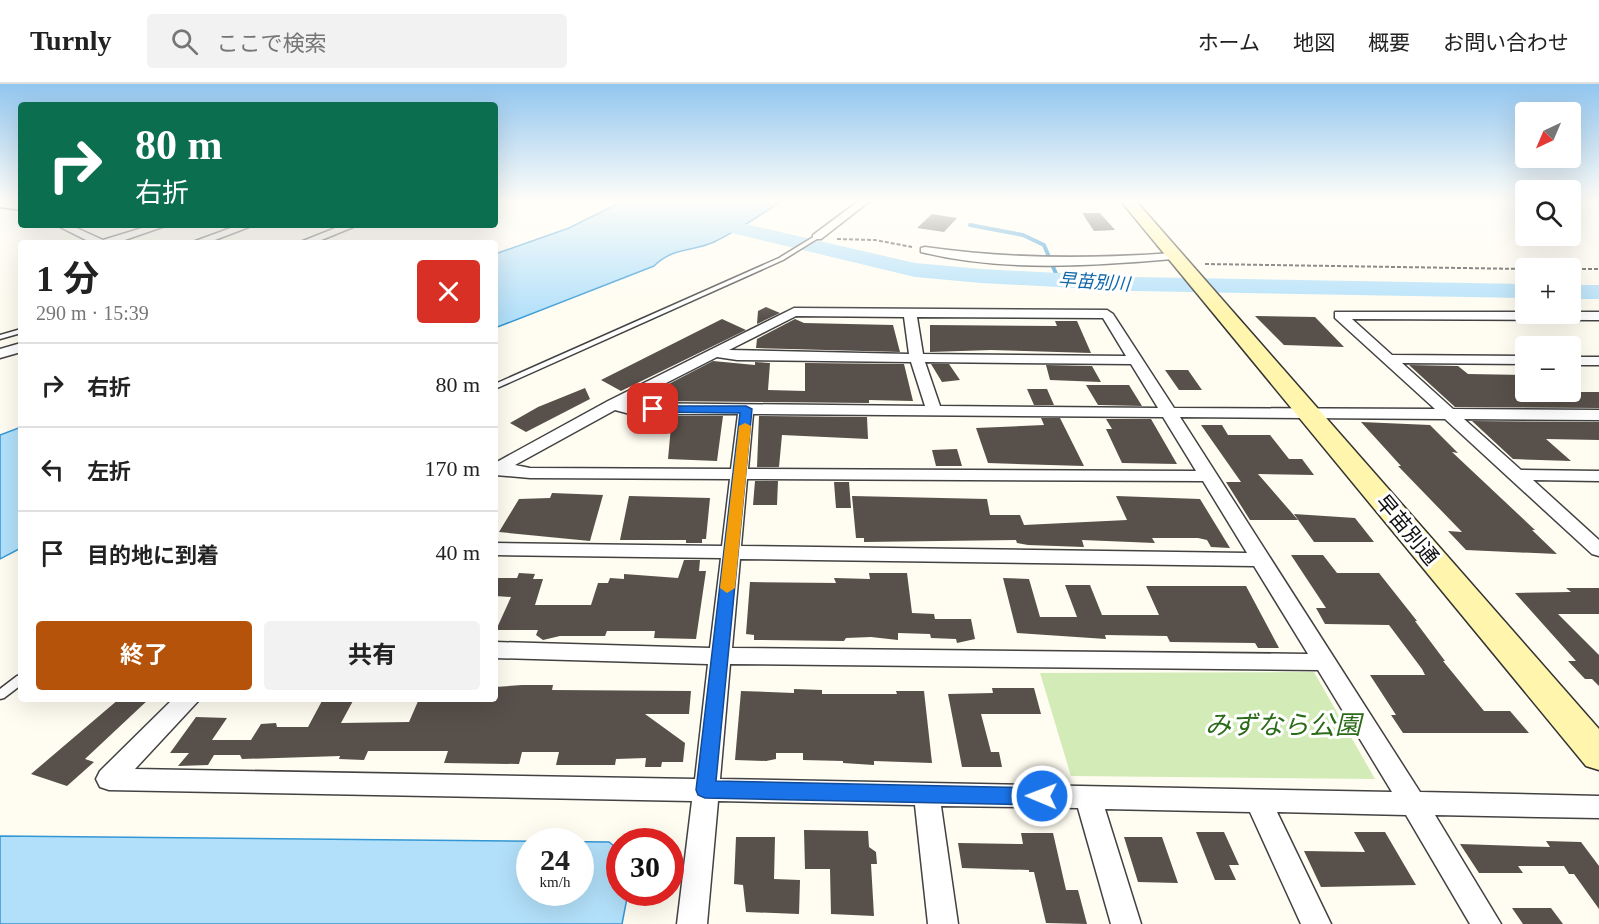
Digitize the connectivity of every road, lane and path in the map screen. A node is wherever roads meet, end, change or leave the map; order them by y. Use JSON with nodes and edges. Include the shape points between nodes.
{"nodes":[{"id":1,"x":813,"y":239,"type":"edge"},
{"id":2,"x":860,"y":239,"type":"edge"},
{"id":3,"x":1160,"y":239,"type":"edge"},
{"id":4,"x":925,"y":250,"type":"joint"},
{"id":5,"x":1176,"y":259,"type":"junction"},
{"id":6,"x":1515,"y":269,"type":"edge"},
{"id":7,"x":1581,"y":269,"type":"edge"},
{"id":8,"x":1599,"y":269,"type":"edge"},
{"id":9,"x":910,"y":313,"type":"junction"},
{"id":10,"x":1599,"y":316,"type":"edge"},
{"id":11,"x":18,"y":332,"type":"edge"},
{"id":12,"x":0,"y":337,"type":"edge"},
{"id":13,"x":18,"y":347,"type":"edge"},
{"id":14,"x":714,"y":352,"type":"junction"},
{"id":15,"x":0,"y":354,"type":"edge"},
{"id":16,"x":917,"y":358,"type":"junction"},
{"id":17,"x":1135,"y":360,"type":"junction"},
{"id":18,"x":1389,"y":360,"type":"junction"},
{"id":19,"x":1515,"y":360,"type":"edge"},
{"id":20,"x":1581,"y":361,"type":"edge"},
{"id":21,"x":1599,"y":361,"type":"edge"},
{"id":22,"x":498,"y":386,"type":"edge"},
{"id":23,"x":613,"y":404,"type":"junction"},
{"id":24,"x":746,"y":409,"type":"junction"},
{"id":25,"x":934,"y":410,"type":"junction"},
{"id":26,"x":1168,"y":411,"type":"junction"},
{"id":27,"x":1306,"y":412,"type":"junction"},
{"id":28,"x":1449,"y":414,"type":"junction"},
{"id":29,"x":1599,"y":415,"type":"edge"},
{"id":30,"x":498,"y":468,"type":"edge"},
{"id":31,"x":498,"y":469,"type":"edge"},
{"id":32,"x":740,"y":472,"type":"junction"},
{"id":33,"x":1516,"y":475,"type":"junction"},
{"id":34,"x":1209,"y":476,"type":"junction"},
{"id":35,"x":1599,"y":476,"type":"edge"},
{"id":36,"x":1598,"y":548,"type":"edge"},
{"id":37,"x":498,"y":549,"type":"edge"},
{"id":38,"x":731,"y":553,"type":"junction"},
{"id":39,"x":1261,"y":560,"type":"junction"},
{"id":40,"x":498,"y":650,"type":"edge"},
{"id":41,"x":720,"y":656,"type":"junction"},
{"id":42,"x":1325,"y":662,"type":"junction"},
{"id":43,"x":18,"y":681,"type":"edge"},
{"id":44,"x":0,"y":695,"type":"edge"},
{"id":45,"x":185,"y":702,"type":"edge"},
{"id":46,"x":1599,"y":755,"type":"edge"},
{"id":47,"x":705,"y":790,"type":"junction"},
{"id":48,"x":927,"y":794,"type":"junction"},
{"id":49,"x":1089,"y":797,"type":"junction"},
{"id":50,"x":1258,"y":800,"type":"junction"},
{"id":51,"x":1413,"y":803,"type":"junction"},
{"id":52,"x":1599,"y":807,"type":"edge"},
{"id":53,"x":692,"y":924,"type":"edge"},
{"id":54,"x":943,"y":924,"type":"edge"},
{"id":55,"x":1126,"y":924,"type":"edge"},
{"id":56,"x":1316,"y":924,"type":"edge"},
{"id":57,"x":1486,"y":924,"type":"edge"}],
"edges":[{"from":1,"to":22,"type":"lane","via":[[781,259]]},
{"from":2,"to":4,"type":"path"},
{"from":3,"to":5,"type":"street","name":"早苗別通"},
{"from":4,"to":5,"type":"street","via":[[967,258],[1010,260]]},
{"from":5,"to":6,"type":"path","via":[[1216,266]]},
{"from":5,"to":27,"type":"street","name":"早苗別通"},
{"from":7,"to":8,"type":"path"},
{"from":9,"to":14,"type":"street","via":[[794,312]]},
{"from":9,"to":16,"type":"street"},
{"from":9,"to":17,"type":"street","via":[[1107,314]]},
{"from":10,"to":18,"type":"street","via":[[1340,315]]},
{"from":11,"to":12,"type":"lane"},
{"from":13,"to":15,"type":"street"},
{"from":14,"to":16,"type":"street","via":[[737,356]]},
{"from":14,"to":23,"type":"street"},
{"from":16,"to":17,"type":"street"},
{"from":16,"to":25,"type":"street"},
{"from":17,"to":26,"type":"street"},
{"from":18,"to":19,"type":"street"},
{"from":18,"to":28,"type":"street"},
{"from":20,"to":21,"type":"street"},
{"from":23,"to":24,"type":"street","via":[[630,408]]},
{"from":23,"to":30,"type":"street"},
{"from":24,"to":25,"type":"street"},
{"from":24,"to":32,"type":"street"},
{"from":25,"to":26,"type":"street"},
{"from":26,"to":27,"type":"street"},
{"from":26,"to":34,"type":"street"},
{"from":27,"to":28,"type":"street"},
{"from":27,"to":46,"type":"street","name":"早苗別通"},
{"from":28,"to":29,"type":"street"},
{"from":28,"to":33,"type":"street"},
{"from":31,"to":32,"type":"street","via":[[530,473]]},
{"from":32,"to":34,"type":"street"},
{"from":32,"to":38,"type":"street"},
{"from":33,"to":35,"type":"street"},
{"from":33,"to":36,"type":"street"},
{"from":34,"to":39,"type":"street"},
{"from":37,"to":38,"type":"street"},
{"from":38,"to":39,"type":"street"},
{"from":38,"to":41,"type":"street"},
{"from":39,"to":42,"type":"street"},
{"from":40,"to":41,"type":"street"},
{"from":41,"to":42,"type":"street"},
{"from":41,"to":47,"type":"street"},
{"from":42,"to":51,"type":"street"},
{"from":43,"to":44,"type":"lane"},
{"from":45,"to":47,"type":"street","via":[[108,779]]},
{"from":47,"to":48,"type":"street"},
{"from":47,"to":53,"type":"street"},
{"from":48,"to":49,"type":"street"},
{"from":48,"to":54,"type":"street"},
{"from":49,"to":50,"type":"street"},
{"from":49,"to":55,"type":"street"},
{"from":50,"to":51,"type":"street"},
{"from":50,"to":56,"type":"street"},
{"from":51,"to":52,"type":"street"},
{"from":51,"to":57,"type":"street"}]}
